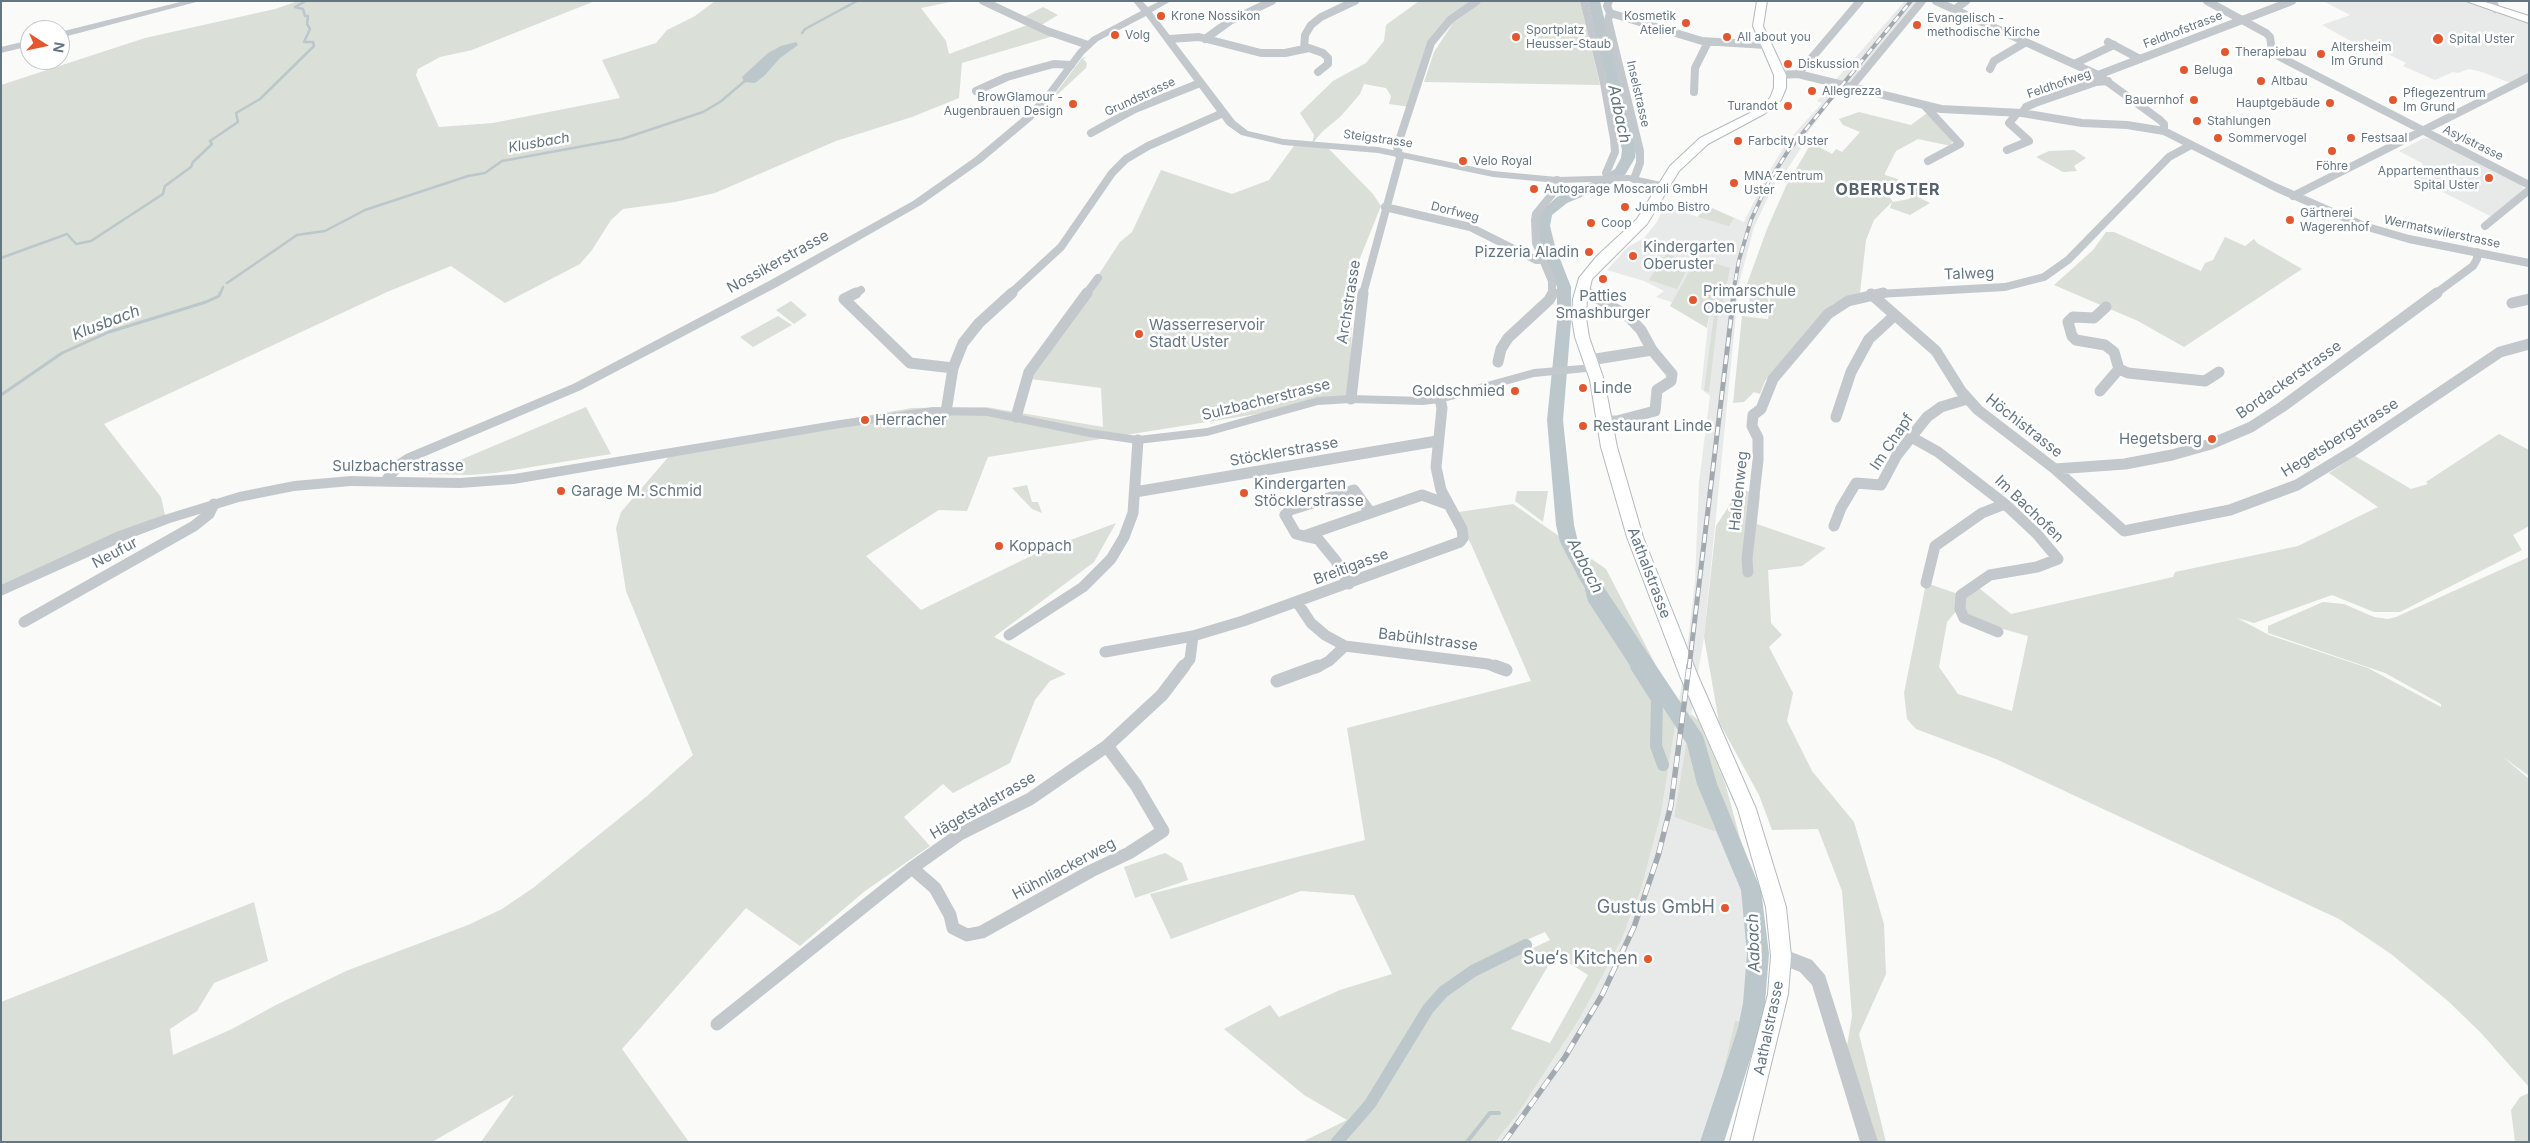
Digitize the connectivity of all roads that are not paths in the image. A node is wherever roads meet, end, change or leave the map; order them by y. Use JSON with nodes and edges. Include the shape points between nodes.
{"nodes":[{"id":1,"x":196,"y":1,"type":"edge"},
{"id":2,"x":983,"y":1,"type":"edge"},
{"id":3,"x":1137,"y":1,"type":"edge"},
{"id":4,"x":1167,"y":1,"type":"edge"},
{"id":5,"x":1272,"y":1,"type":"edge"},
{"id":6,"x":1354,"y":1,"type":"edge"},
{"id":7,"x":1477,"y":1,"type":"edge"},
{"id":8,"x":1609,"y":1,"type":"edge"},
{"id":9,"x":1762,"y":1,"type":"edge"},
{"id":10,"x":1860,"y":1,"type":"edge"},
{"id":11,"x":1922,"y":1,"type":"edge"},
{"id":12,"x":1936,"y":1,"type":"edge"},
{"id":13,"x":1966,"y":1,"type":"edge"},
{"id":14,"x":2207,"y":1,"type":"edge"},
{"id":15,"x":2292,"y":1,"type":"edge"},
{"id":16,"x":2471,"y":1,"type":"edge"},
{"id":17,"x":1585,"y":4,"type":"edge"},
{"id":18,"x":2494,"y":5,"type":"edge"},
{"id":19,"x":1954,"y":10,"type":"junction"},
{"id":20,"x":1147,"y":13,"type":"junction"},
{"id":21,"x":1610,"y":13,"type":"junction"},
{"id":22,"x":2241,"y":19,"type":"junction"},
{"id":23,"x":2529,"y":19,"type":"edge"},
{"id":24,"x":70,"y":32,"type":"edge"},
{"id":25,"x":1169,"y":39,"type":"junction"},
{"id":26,"x":1205,"y":39,"type":"junction"},
{"id":27,"x":2106,"y":41,"type":"dead end"},
{"id":28,"x":1708,"y":42,"type":"junction"},
{"id":29,"x":2026,"y":42,"type":"junction"},
{"id":30,"x":20,"y":45,"type":"edge"},
{"id":31,"x":1088,"y":45,"type":"junction"},
{"id":32,"x":1766,"y":45,"type":"junction"},
{"id":33,"x":2114,"y":45,"type":"junction"},
{"id":34,"x":1304,"y":49,"type":"junction"},
{"id":35,"x":1,"y":50,"type":"edge"},
{"id":36,"x":2140,"y":59,"type":"junction"},
{"id":37,"x":2074,"y":64,"type":"junction"},
{"id":38,"x":1071,"y":65,"type":"junction"},
{"id":39,"x":1990,"y":69,"type":"dead end"},
{"id":40,"x":1318,"y":72,"type":"dead end"},
{"id":41,"x":1798,"y":74,"type":"junction"},
{"id":42,"x":1780,"y":75,"type":"junction"},
{"id":43,"x":2098,"y":75,"type":"junction"},
{"id":44,"x":2529,"y":77,"type":"edge"},
{"id":45,"x":2108,"y":81,"type":"junction"},
{"id":46,"x":1200,"y":83,"type":"junction"},
{"id":47,"x":1851,"y":87,"type":"junction"},
{"id":48,"x":976,"y":91,"type":"dead end"},
{"id":49,"x":1694,"y":92,"type":"dead end"},
{"id":50,"x":1925,"y":106,"type":"junction"},
{"id":51,"x":1223,"y":113,"type":"junction"},
{"id":52,"x":2018,"y":113,"type":"junction"},
{"id":53,"x":2164,"y":131,"type":"junction"},
{"id":54,"x":2421,"y":132,"type":"junction"},
{"id":55,"x":1091,"y":134,"type":"dead end"},
{"id":56,"x":2191,"y":144,"type":"junction"},
{"id":57,"x":2007,"y":150,"type":"dead end"},
{"id":58,"x":1399,"y":154,"type":"junction"},
{"id":59,"x":1928,"y":161,"type":"dead end"},
{"id":60,"x":1609,"y":177,"type":"junction"},
{"id":61,"x":1634,"y":179,"type":"junction"},
{"id":62,"x":1557,"y":180,"type":"junction"},
{"id":63,"x":1662,"y":185,"type":"junction"},
{"id":64,"x":2529,"y":185,"type":"edge"},
{"id":65,"x":2529,"y":190,"type":"edge"},
{"id":66,"x":2293,"y":196,"type":"junction"},
{"id":67,"x":2524,"y":198,"type":"edge"},
{"id":68,"x":1385,"y":207,"type":"junction"},
{"id":69,"x":2484,"y":226,"type":"dead end"},
{"id":70,"x":2476,"y":252,"type":"junction"},
{"id":71,"x":1543,"y":260,"type":"junction"},
{"id":72,"x":2529,"y":263,"type":"edge"},
{"id":73,"x":1098,"y":278,"type":"dead end"},
{"id":74,"x":1582,"y":289,"type":"junction"},
{"id":75,"x":861,"y":290,"type":"dead end"},
{"id":76,"x":1871,"y":294,"type":"junction"},
{"id":77,"x":2529,"y":299,"type":"edge"},
{"id":78,"x":2512,"y":303,"type":"dead end"},
{"id":79,"x":2106,"y":308,"type":"dead end"},
{"id":80,"x":1895,"y":315,"type":"junction"},
{"id":81,"x":2529,"y":344,"type":"edge"},
{"id":82,"x":1652,"y":350,"type":"junction"},
{"id":83,"x":1498,"y":362,"type":"dead end"},
{"id":84,"x":1592,"y":364,"type":"junction"},
{"id":85,"x":952,"y":368,"type":"junction"},
{"id":86,"x":2118,"y":369,"type":"junction"},
{"id":87,"x":2219,"y":372,"type":"dead end"},
{"id":88,"x":2100,"y":391,"type":"dead end"},
{"id":89,"x":1351,"y":398,"type":"junction"},
{"id":90,"x":1440,"y":399,"type":"junction"},
{"id":91,"x":1967,"y":399,"type":"junction"},
{"id":92,"x":946,"y":412,"type":"junction"},
{"id":93,"x":1753,"y":415,"type":"joint"},
{"id":94,"x":1016,"y":416,"type":"junction"},
{"id":95,"x":1836,"y":417,"type":"dead end"},
{"id":96,"x":1603,"y":421,"type":"junction"},
{"id":97,"x":1913,"y":438,"type":"junction"},
{"id":98,"x":1138,"y":440,"type":"junction"},
{"id":99,"x":1437,"y":441,"type":"junction"},
{"id":100,"x":2055,"y":470,"type":"junction"},
{"id":101,"x":386,"y":481,"type":"junction"},
{"id":102,"x":1135,"y":492,"type":"junction"},
{"id":103,"x":214,"y":504,"type":"junction"},
{"id":104,"x":1447,"y":504,"type":"junction"},
{"id":105,"x":2005,"y":504,"type":"junction"},
{"id":106,"x":1370,"y":512,"type":"junction"},
{"id":107,"x":1834,"y":526,"type":"dead end"},
{"id":108,"x":2124,"y":531,"type":"joint"},
{"id":109,"x":1304,"y":536,"type":"junction"},
{"id":110,"x":1748,"y":572,"type":"dead end"},
{"id":111,"x":1926,"y":583,"type":"dead end"},
{"id":112,"x":1349,"y":584,"type":"junction"},
{"id":113,"x":1,"y":591,"type":"edge"},
{"id":114,"x":1298,"y":602,"type":"junction"},
{"id":115,"x":24,"y":622,"type":"dead end"},
{"id":116,"x":1998,"y":632,"type":"dead end"},
{"id":117,"x":1009,"y":635,"type":"dead end"},
{"id":118,"x":1193,"y":636,"type":"junction"},
{"id":119,"x":1345,"y":646,"type":"junction"},
{"id":120,"x":1104,"y":652,"type":"dead end"},
{"id":121,"x":1506,"y":670,"type":"dead end"},
{"id":122,"x":1277,"y":681,"type":"dead end"},
{"id":123,"x":1107,"y":746,"type":"junction"},
{"id":124,"x":912,"y":868,"type":"junction"},
{"id":125,"x":1781,"y":956,"type":"junction"},
{"id":126,"x":717,"y":1024,"type":"dead end"},
{"id":127,"x":1741,"y":1142,"type":"edge"},
{"id":128,"x":1869,"y":1142,"type":"edge"}],
"edges":[{"from":1,"to":24,"type":"street"},
{"from":2,"to":31,"type":"street","via":[[1047,31]]},
{"from":3,"to":20,"type":"street","name":"Steigstrasse"},
{"from":4,"to":20,"type":"street","name":"Nossikerstrasse"},
{"from":5,"to":26,"type":"street","via":[[1230,21]]},
{"from":6,"to":34,"type":"street","via":[[1311,25],[1305,35]]},
{"from":7,"to":58,"type":"street","name":"Archstrasse","via":[[1450,20],[1431,43],[1397,147]]},
{"from":8,"to":21,"type":"street","name":"Inselstrasse"},
{"from":9,"to":32,"type":"main road","via":[[1758,22]]},
{"from":10,"to":41,"type":"street"},
{"from":11,"to":47,"type":"street"},
{"from":12,"to":19,"type":"street"},
{"from":13,"to":19,"type":"street"},
{"from":14,"to":22,"type":"street","name":"Asylstrasse"},
{"from":15,"to":22,"type":"street","name":"Feldhofstrasse"},
{"from":16,"to":18,"type":"main road"},
{"from":17,"to":60,"type":"street","via":[[1614,139]]},
{"from":18,"to":23,"type":"main road"},
{"from":19,"to":29,"type":"street"},
{"from":20,"to":25,"type":"street","name":"Steigstrasse"},
{"from":20,"to":31,"type":"street","name":"Nossikerstrasse","via":[[1110,30]]},
{"from":21,"to":28,"type":"street"},
{"from":21,"to":61,"type":"street","name":"Inselstrasse","via":[[1608,20],[1640,151],[1640,163]]},
{"from":22,"to":36,"type":"street","name":"Feldhofstrasse"},
{"from":22,"to":54,"type":"street","name":"Asylstrasse","via":[[2270,37],[2270,48],[2274,54]]},
{"from":25,"to":26,"type":"street","via":[[1185,36]]},
{"from":25,"to":46,"type":"street","name":"Steigstrasse"},
{"from":26,"to":34,"type":"street","via":[[1260,53],[1277,54]]},
{"from":27,"to":33,"type":"street","name":"Feldhofstrasse"},
{"from":28,"to":32,"type":"street"},
{"from":28,"to":49,"type":"street","via":[[1695,68]]},
{"from":29,"to":37,"type":"street"},
{"from":29,"to":39,"type":"street","via":[[1994,61]]},
{"from":30,"to":35,"type":"street"},
{"from":31,"to":38,"type":"street","name":"Nossikerstrasse"},
{"from":32,"to":42,"type":"main road"},
{"from":33,"to":36,"type":"street","name":"Feldhofstrasse"},
{"from":33,"to":37,"type":"street"},
{"from":34,"to":40,"type":"street","via":[[1320,51],[1328,58],[1328,64]]},
{"from":36,"to":43,"type":"street","name":"Feldhofstrasse"},
{"from":37,"to":43,"type":"street"},
{"from":38,"to":48,"type":"street","via":[[1039,68],[1007,77]]},
{"from":38,"to":101,"type":"street","name":"Nossikerstrasse","via":[[1028,118],[978,160],[917,203],[764,289],[577,387],[411,456],[396,466]]},
{"from":41,"to":42,"type":"street","name":"Wermatswilerstrasse"},
{"from":41,"to":47,"type":"street","name":"Wermatswilerstrasse"},
{"from":42,"to":63,"type":"main road","name":"Aathalstrasse","via":[[1778,94],[1769,106],[1704,141]]},
{"from":43,"to":45,"type":"street"},
{"from":44,"to":54,"type":"street"},
{"from":45,"to":52,"type":"street","name":"Feldhofweg","via":[[2096,82],[2035,103]]},
{"from":45,"to":53,"type":"street","via":[[2160,120]]},
{"from":46,"to":51,"type":"street","name":"Steigstrasse"},
{"from":46,"to":55,"type":"street","name":"Grundstrasse","via":[[1135,109]]},
{"from":47,"to":50,"type":"street","name":"Wermatswilerstrasse"},
{"from":50,"to":52,"type":"street","name":"Wermatswilerstrasse"},
{"from":50,"to":59,"type":"street","via":[[1960,144]]},
{"from":51,"to":58,"type":"street","name":"Steigstrasse","via":[[1237,129],[1256,137]]},
{"from":51,"to":85,"type":"street","via":[[1126,159],[1112,173],[1061,246],[978,323],[963,343]]},
{"from":52,"to":53,"type":"street","name":"Wermatswilerstrasse"},
{"from":52,"to":57,"type":"street","via":[[2009,123],[2033,140]]},
{"from":53,"to":56,"type":"street","name":"Wermatswilerstrasse"},
{"from":54,"to":64,"type":"street","name":"Asylstrasse"},
{"from":54,"to":66,"type":"street"},
{"from":56,"to":66,"type":"street","name":"Wermatswilerstrasse"},
{"from":56,"to":76,"type":"street","name":"Talweg","via":[[2169,157],[2068,260],[2044,277],[2007,287]]},
{"from":58,"to":62,"type":"street","name":"Steigstrasse","via":[[1483,172]]},
{"from":58,"to":68,"type":"street","name":"Archstrasse"},
{"from":60,"to":61,"type":"street","name":"Steigstrasse"},
{"from":60,"to":62,"type":"street","name":"Steigstrasse"},
{"from":61,"to":63,"type":"street","name":"Steigstrasse"},
{"from":62,"to":71,"type":"street","via":[[1557,188],[1536,214],[1536,243]]},
{"from":63,"to":74,"type":"main road","name":"Aathalstrasse","via":[[1642,221],[1596,264]]},
{"from":65,"to":67,"type":"street"},
{"from":66,"to":70,"type":"street","name":"Wermatswilerstrasse","via":[[2364,226]]},
{"from":67,"to":69,"type":"street"},
{"from":68,"to":71,"type":"street","name":"Dorfweg","via":[[1470,227],[1536,260]]},
{"from":68,"to":89,"type":"street","name":"Archstrasse","via":[[1364,283]]},
{"from":70,"to":72,"type":"street","name":"Wermatswilerstrasse"},
{"from":70,"to":100,"type":"street","name":"Bordackerstrasse","via":[[2473,266],[2251,427],[2211,444],[2172,455],[2125,464]]},
{"from":71,"to":83,"type":"street","via":[[1553,292],[1549,300],[1508,338]]},
{"from":73,"to":94,"type":"street","via":[[1029,372]]},
{"from":74,"to":82,"type":"street","via":[[1628,316],[1641,330]]},
{"from":74,"to":84,"type":"main road","name":"Aathalstrasse","via":[[1580,329]]},
{"from":75,"to":85,"type":"street","via":[[844,299],[910,363]]},
{"from":76,"to":80,"type":"street","name":"Höchistrasse"},
{"from":76,"to":93,"type":"street","name":"Talweg","via":[[1848,302],[1823,320],[1773,379],[1761,409]]},
{"from":77,"to":78,"type":"street"},
{"from":79,"to":86,"type":"street","via":[[2094,318],[2073,317],[2068,322],[2076,340],[2111,348]]},
{"from":80,"to":91,"type":"street","name":"Höchistrasse","via":[[1936,351]]},
{"from":80,"to":95,"type":"street","via":[[1874,332],[1867,343],[1851,372]]},
{"from":81,"to":108,"type":"street","name":"Hegetsbergstrasse","via":[[2500,352],[2297,485],[2230,510]]},
{"from":82,"to":84,"type":"street"},
{"from":82,"to":96,"type":"street","via":[[1672,374],[1671,381],[1656,390],[1655,411],[1617,421]]},
{"from":84,"to":90,"type":"street","name":"Sulzbacherstrasse","via":[[1505,380]]},
{"from":84,"to":96,"type":"main road","name":"Aathalstrasse"},
{"from":85,"to":92,"type":"street"},
{"from":86,"to":87,"type":"street","via":[[2205,382]]},
{"from":86,"to":88,"type":"street"},
{"from":89,"to":90,"type":"street","name":"Sulzbacherstrasse","via":[[1410,402]]},
{"from":89,"to":98,"type":"street","name":"Sulzbacherstrasse","via":[[1305,404],[1207,432]]},
{"from":90,"to":99,"type":"street","name":"Breitigasse","via":[[1442,408]]},
{"from":91,"to":97,"type":"street","name":"Im Chapf","via":[[1933,412]]},
{"from":91,"to":100,"type":"street","name":"Höchistrasse","via":[[1989,420]]},
{"from":92,"to":94,"type":"street","name":"Sulzbacherstrasse"},
{"from":92,"to":101,"type":"street","name":"Sulzbacherstrasse","via":[[934,417],[840,430],[811,430],[514,479],[460,483]]},
{"from":93,"to":110,"type":"street","name":"Haldenweg","via":[[1758,460]]},
{"from":94,"to":98,"type":"street","name":"Sulzbacherstrasse","via":[[1089,433]]},
{"from":96,"to":125,"type":"main road","name":"Aathalstrasse","via":[[1628,517],[1646,568],[1755,831],[1776,907]]},
{"from":97,"to":105,"type":"street","name":"Im Bachofen","via":[[1938,452]]},
{"from":97,"to":107,"type":"street","name":"Im Chapf","via":[[1897,455],[1881,485],[1856,483]]},
{"from":98,"to":102,"type":"street"},
{"from":99,"to":102,"type":"street","name":"Stöcklerstrasse"},
{"from":99,"to":104,"type":"street","name":"Breitigasse","via":[[1437,478]]},
{"from":100,"to":108,"type":"street","name":"Höchistrasse"},
{"from":101,"to":103,"type":"street","name":"Sulzbacherstrasse","via":[[294,486]]},
{"from":102,"to":117,"type":"street","via":[[1133,513],[1111,559],[1083,586]]},
{"from":103,"to":113,"type":"street","name":"Sulzbacherstrasse","via":[[121,536]]},
{"from":103,"to":115,"type":"street","name":"Neufur","via":[[209,514],[194,526]]},
{"from":104,"to":106,"type":"street","via":[[1422,496]]},
{"from":104,"to":112,"type":"street","name":"Breitigasse","via":[[1462,529],[1460,542]]},
{"from":105,"to":111,"type":"street","via":[[1974,518],[1935,546]]},
{"from":105,"to":116,"type":"street","name":"Im Bachofen","via":[[2037,534],[2058,560],[1990,575],[1961,596],[1960,609],[1964,618],[1971,624]]},
{"from":106,"to":109,"type":"street"},
{"from":106,"to":109,"type":"street","via":[[1354,490],[1290,510],[1285,515],[1296,534]]},
{"from":109,"to":112,"type":"street","via":[[1318,539]]},
{"from":112,"to":114,"type":"street","name":"Breitigasse"},
{"from":114,"to":118,"type":"street","name":"Breitigasse"},
{"from":114,"to":119,"type":"street","name":"Babühlstrasse","via":[[1311,623]]},
{"from":118,"to":120,"type":"street","name":"Breitigasse"},
{"from":118,"to":123,"type":"street","name":"Hägetstalstrasse","via":[[1190,659],[1162,695]]},
{"from":119,"to":121,"type":"street","name":"Babühlstrasse","via":[[1488,664]]},
{"from":119,"to":122,"type":"street","via":[[1329,661]]},
{"from":123,"to":124,"type":"street","name":"Hägetstalstrasse","via":[[1030,799],[960,834]]},
{"from":123,"to":124,"type":"street","name":"Hühnliackerweg","via":[[1136,785],[1163,831],[1129,853],[982,932],[967,935],[954,928],[935,888]]},
{"from":124,"to":126,"type":"street","name":"Hägetstalstrasse"},
{"from":125,"to":127,"type":"main road","name":"Aathalstrasse","via":[[1778,994]]},
{"from":125,"to":128,"type":"street","via":[[1806,966],[1819,981]]}]}
